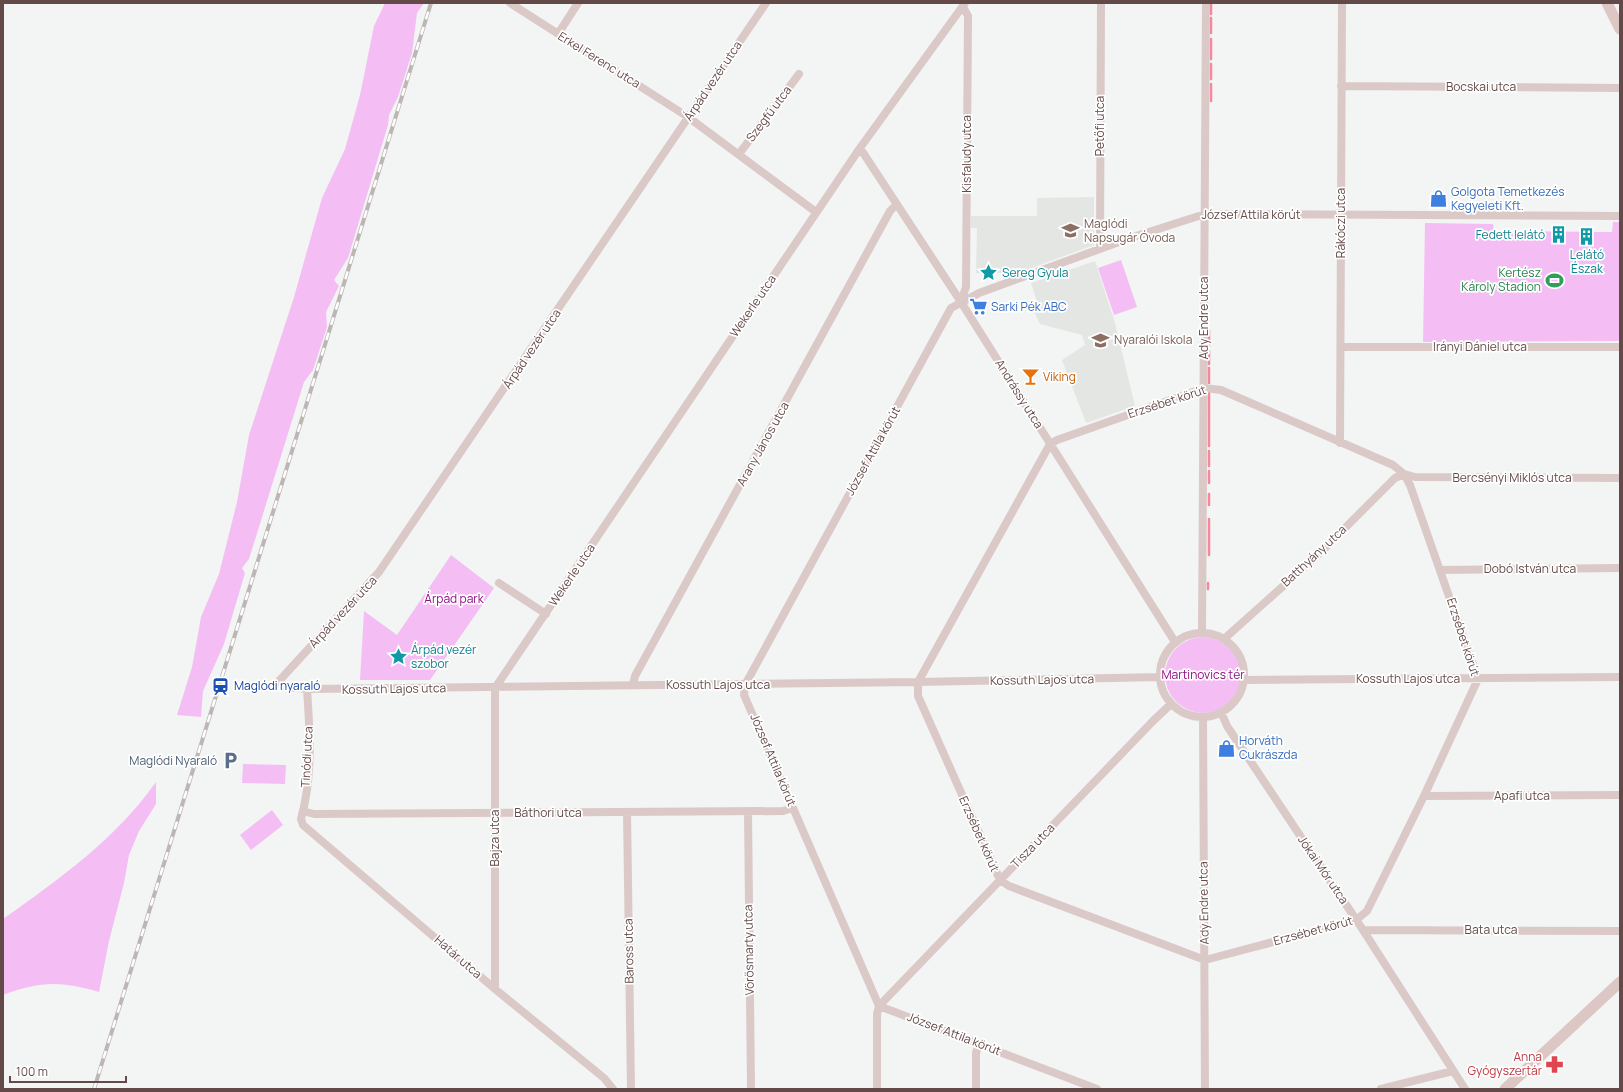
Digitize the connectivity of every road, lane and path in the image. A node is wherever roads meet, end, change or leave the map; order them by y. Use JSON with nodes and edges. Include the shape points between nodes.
{"nodes":[{"id":1,"x":510,"y":3,"type":"edge"},
{"id":2,"x":578,"y":3,"type":"edge"},
{"id":3,"x":766,"y":3,"type":"edge"},
{"id":4,"x":1101,"y":3,"type":"edge"},
{"id":5,"x":1206,"y":3,"type":"edge"},
{"id":6,"x":1342,"y":3,"type":"edge"},
{"id":7,"x":1607,"y":3,"type":"edge"},
{"id":8,"x":964,"y":5,"type":"edge"},
{"id":9,"x":1620,"y":29,"type":"edge"},
{"id":10,"x":558,"y":34,"type":"junction"},
{"id":11,"x":799,"y":74,"type":"dead end"},
{"id":12,"x":1341,"y":86,"type":"junction"},
{"id":13,"x":1620,"y":88,"type":"edge"},
{"id":14,"x":688,"y":117,"type":"junction"},
{"id":15,"x":860,"y":148,"type":"junction"},
{"id":16,"x":739,"y":154,"type":"junction"},
{"id":17,"x":896,"y":205,"type":"junction"},
{"id":18,"x":816,"y":212,"type":"junction"},
{"id":19,"x":1205,"y":214,"type":"junction"},
{"id":20,"x":1341,"y":215,"type":"junction"},
{"id":21,"x":1620,"y":216,"type":"edge"},
{"id":22,"x":1100,"y":249,"type":"junction"},
{"id":23,"x":961,"y":302,"type":"junction"},
{"id":24,"x":1341,"y":347,"type":"junction"},
{"id":25,"x":1620,"y":347,"type":"edge"},
{"id":26,"x":1204,"y":388,"type":"junction"},
{"id":27,"x":1340,"y":443,"type":"junction"},
{"id":28,"x":1050,"y":444,"type":"junction"},
{"id":29,"x":1404,"y":474,"type":"junction"},
{"id":30,"x":1620,"y":478,"type":"edge"},
{"id":31,"x":1620,"y":568,"type":"edge"},
{"id":32,"x":1440,"y":570,"type":"junction"},
{"id":33,"x":499,"y":583,"type":"dead end"},
{"id":34,"x":546,"y":614,"type":"junction"},
{"id":35,"x":1202,"y":633,"type":"junction"},
{"id":36,"x":1224,"y":639,"type":"junction"},
{"id":37,"x":1175,"y":642,"type":"junction"},
{"id":38,"x":1160,"y":677,"type":"junction"},
{"id":39,"x":1620,"y":677,"type":"edge"},
{"id":40,"x":1478,"y":679,"type":"junction"},
{"id":41,"x":1243,"y":680,"type":"junction"},
{"id":42,"x":279,"y":681,"type":"joint"},
{"id":43,"x":918,"y":682,"type":"junction"},
{"id":44,"x":633,"y":685,"type":"junction"},
{"id":45,"x":745,"y":685,"type":"junction"},
{"id":46,"x":495,"y":688,"type":"junction"},
{"id":47,"x":308,"y":689,"type":"junction"},
{"id":48,"x":1171,"y":704,"type":"junction"},
{"id":49,"x":1221,"y":712,"type":"junction"},
{"id":50,"x":1203,"y":717,"type":"junction"},
{"id":51,"x":1620,"y":795,"type":"edge"},
{"id":52,"x":1424,"y":796,"type":"junction"},
{"id":53,"x":793,"y":808,"type":"junction"},
{"id":54,"x":303,"y":811,"type":"junction"},
{"id":55,"x":748,"y":811,"type":"junction"},
{"id":56,"x":627,"y":812,"type":"junction"},
{"id":57,"x":494,"y":813,"type":"junction"},
{"id":58,"x":304,"y":825,"type":"joint"},
{"id":59,"x":1000,"y":880,"type":"junction"},
{"id":60,"x":1356,"y":920,"type":"junction"},
{"id":61,"x":1363,"y":930,"type":"junction"},
{"id":62,"x":1620,"y":931,"type":"edge"},
{"id":63,"x":1205,"y":960,"type":"junction"},
{"id":64,"x":1620,"y":982,"type":"edge"},
{"id":65,"x":495,"y":989,"type":"junction"},
{"id":66,"x":879,"y":1006,"type":"junction"},
{"id":67,"x":979,"y":1043,"type":"junction"},
{"id":68,"x":1453,"y":1071,"type":"junction"},
{"id":69,"x":1084,"y":1086,"type":"edge"},
{"id":70,"x":613,"y":1089,"type":"edge"},
{"id":71,"x":631,"y":1089,"type":"edge"},
{"id":72,"x":751,"y":1089,"type":"edge"},
{"id":73,"x":877,"y":1089,"type":"edge"},
{"id":74,"x":976,"y":1089,"type":"edge"},
{"id":75,"x":1097,"y":1089,"type":"edge"},
{"id":76,"x":1205,"y":1089,"type":"edge"},
{"id":77,"x":1381,"y":1089,"type":"edge"},
{"id":78,"x":1465,"y":1089,"type":"edge"},
{"id":79,"x":1505,"y":1089,"type":"edge"}],
"edges":[{"from":1,"to":10,"type":"street","name":"Erkel Ferenc utca"},
{"from":2,"to":10,"type":"street"},
{"from":3,"to":14,"type":"street","name":"Árpád vezér utca"},
{"from":4,"to":22,"type":"street","name":"Petőfi utca"},
{"from":5,"to":19,"type":"street","name":"Ady Endre utca"},
{"from":6,"to":12,"type":"street","name":"Rákóczi utca"},
{"from":7,"to":9,"type":"main road"},
{"from":8,"to":15,"type":"street","name":"Wekerle utca"},
{"from":8,"to":23,"type":"street","name":"Kisfaludy utca","via":[[968,16],[967,226],[966,288]]},
{"from":10,"to":14,"type":"street","name":"Erkel Ferenc utca"},
{"from":11,"to":16,"type":"street","name":"Szegfű utca"},
{"from":12,"to":13,"type":"street","name":"Bocskai utca"},
{"from":12,"to":20,"type":"street","name":"Rákóczi utca"},
{"from":14,"to":16,"type":"street","name":"Szegfű utca"},
{"from":14,"to":42,"type":"street","name":"Árpád vezér utca","via":[[379,572]]},
{"from":15,"to":17,"type":"street","name":"Andrássy utca"},
{"from":15,"to":18,"type":"street","name":"Wekerle utca"},
{"from":16,"to":18,"type":"street","name":"Szegfű utca"},
{"from":17,"to":23,"type":"street","name":"Andrássy utca"},
{"from":17,"to":44,"type":"street","name":"Arany János utca","via":[[635,676]]},
{"from":18,"to":34,"type":"street","name":"Wekerle utca"},
{"from":19,"to":20,"type":"street","name":"József Attila körút"},
{"from":19,"to":22,"type":"street","name":"József Attila körút"},
{"from":19,"to":26,"type":"street","name":"Ady Endre utca"},
{"from":20,"to":21,"type":"street","name":"József Attila körút"},
{"from":20,"to":24,"type":"street","name":"Rákóczi utca"},
{"from":22,"to":23,"type":"street","name":"József Attila körút"},
{"from":23,"to":28,"type":"street","name":"Andrássy utca"},
{"from":23,"to":45,"type":"street","name":"József Attila körút","via":[[951,308]]},
{"from":24,"to":25,"type":"street","name":"Irányi Dániel utca"},
{"from":24,"to":27,"type":"street","name":"Rákóczi utca"},
{"from":26,"to":27,"type":"street","name":"Erzsébet körút","via":[[1221,390]]},
{"from":26,"to":28,"type":"street","name":"Erzsébet körút"},
{"from":26,"to":35,"type":"street","name":"Ady Endre utca"},
{"from":27,"to":29,"type":"street","name":"Erzsébet körút","via":[[1393,465]]},
{"from":28,"to":37,"type":"street","name":"Andrássy utca"},
{"from":28,"to":43,"type":"street"},
{"from":29,"to":30,"type":"street","name":"Bercsényi Miklós utca","via":[[1415,477]]},
{"from":29,"to":32,"type":"street","name":"Erzsébet körút"},
{"from":29,"to":36,"type":"street","name":"Batthyány utca","via":[[1395,478],[1320,553]]},
{"from":31,"to":32,"type":"street","name":"Dobó István utca"},
{"from":32,"to":40,"type":"street","name":"Erzsébet körút"},
{"from":33,"to":34,"type":"street","name":"Wekerle utca"},
{"from":34,"to":46,"type":"street","name":"Wekerle utca"},
{"from":35,"to":36,"type":"street"},
{"from":35,"to":37,"type":"street"},
{"from":36,"to":41,"type":"street","via":[[1240,657]]},
{"from":37,"to":38,"type":"street","via":[[1166,652],[1161,664]]},
{"from":38,"to":43,"type":"street","name":"Kossuth Lajos utca"},
{"from":38,"to":48,"type":"street","via":[[1165,695]]},
{"from":39,"to":40,"type":"street","name":"Kossuth Lajos utca"},
{"from":40,"to":41,"type":"street","name":"Kossuth Lajos utca"},
{"from":40,"to":52,"type":"street","name":"Erzsébet körút"},
{"from":41,"to":49,"type":"street","via":[[1240,693],[1232,704]]},
{"from":42,"to":47,"type":"street","name":"Kossuth Lajos utca","via":[[286,687]]},
{"from":43,"to":45,"type":"street","name":"Kossuth Lajos utca"},
{"from":43,"to":59,"type":"street","name":"Erzsébet körút","via":[[918,696]]},
{"from":44,"to":45,"type":"street","name":"Kossuth Lajos utca"},
{"from":44,"to":46,"type":"street","name":"Kossuth Lajos utca"},
{"from":45,"to":53,"type":"street","name":"József Attila körút","via":[[744,695]]},
{"from":46,"to":47,"type":"street","name":"Kossuth Lajos utca"},
{"from":46,"to":57,"type":"street","name":"Bajza utca"},
{"from":47,"to":54,"type":"street","name":"Tinódi utca","via":[[309,770]]},
{"from":48,"to":50,"type":"street","via":[[1186,714]]},
{"from":48,"to":59,"type":"street","name":"Tisza utca"},
{"from":49,"to":50,"type":"street"},
{"from":49,"to":60,"type":"street","name":"Jókai Mór utca","via":[[1227,726]]},
{"from":50,"to":63,"type":"street","name":"Ady Endre utca"},
{"from":51,"to":52,"type":"street","name":"Apafi utca"},
{"from":52,"to":60,"type":"street","name":"Erzsébet körút","via":[[1367,911]]},
{"from":53,"to":55,"type":"street","name":"Báthori utca","via":[[783,811]]},
{"from":53,"to":66,"type":"street","name":"József Attila körút"},
{"from":54,"to":57,"type":"street","name":"Báthori utca","via":[[314,814]]},
{"from":54,"to":58,"type":"street","name":"Tinódi utca","via":[[301,819]]},
{"from":55,"to":56,"type":"street","name":"Báthori utca"},
{"from":55,"to":72,"type":"street","name":"Vörösmarty utca"},
{"from":56,"to":57,"type":"street","name":"Báthori utca"},
{"from":56,"to":71,"type":"street","name":"Baross utca"},
{"from":57,"to":65,"type":"street","name":"Bajza utca"},
{"from":58,"to":65,"type":"street","name":"Határ utca"},
{"from":59,"to":63,"type":"street","name":"Erzsébet körút"},
{"from":59,"to":66,"type":"street","name":"Tisza utca"},
{"from":60,"to":61,"type":"street","name":"Jókai Mór utca"},
{"from":60,"to":63,"type":"street","name":"Erzsébet körút"},
{"from":61,"to":62,"type":"street","name":"Bata utca"},
{"from":61,"to":68,"type":"street","name":"Jókai Mór utca"},
{"from":63,"to":76,"type":"street","name":"Ady Endre utca"},
{"from":64,"to":79,"type":"main road"},
{"from":65,"to":70,"type":"street","name":"Határ utca","via":[[604,1078]]},
{"from":66,"to":67,"type":"street","name":"József Attila körút"},
{"from":66,"to":73,"type":"street"},
{"from":67,"to":69,"type":"street","name":"József Attila körút"},
{"from":67,"to":74,"type":"street","via":[[976,1053]]},
{"from":68,"to":77,"type":"street"},
{"from":68,"to":78,"type":"street","name":"Jókai Mór utca"},
{"from":69,"to":75,"type":"street","name":"József Attila körút"}]}
